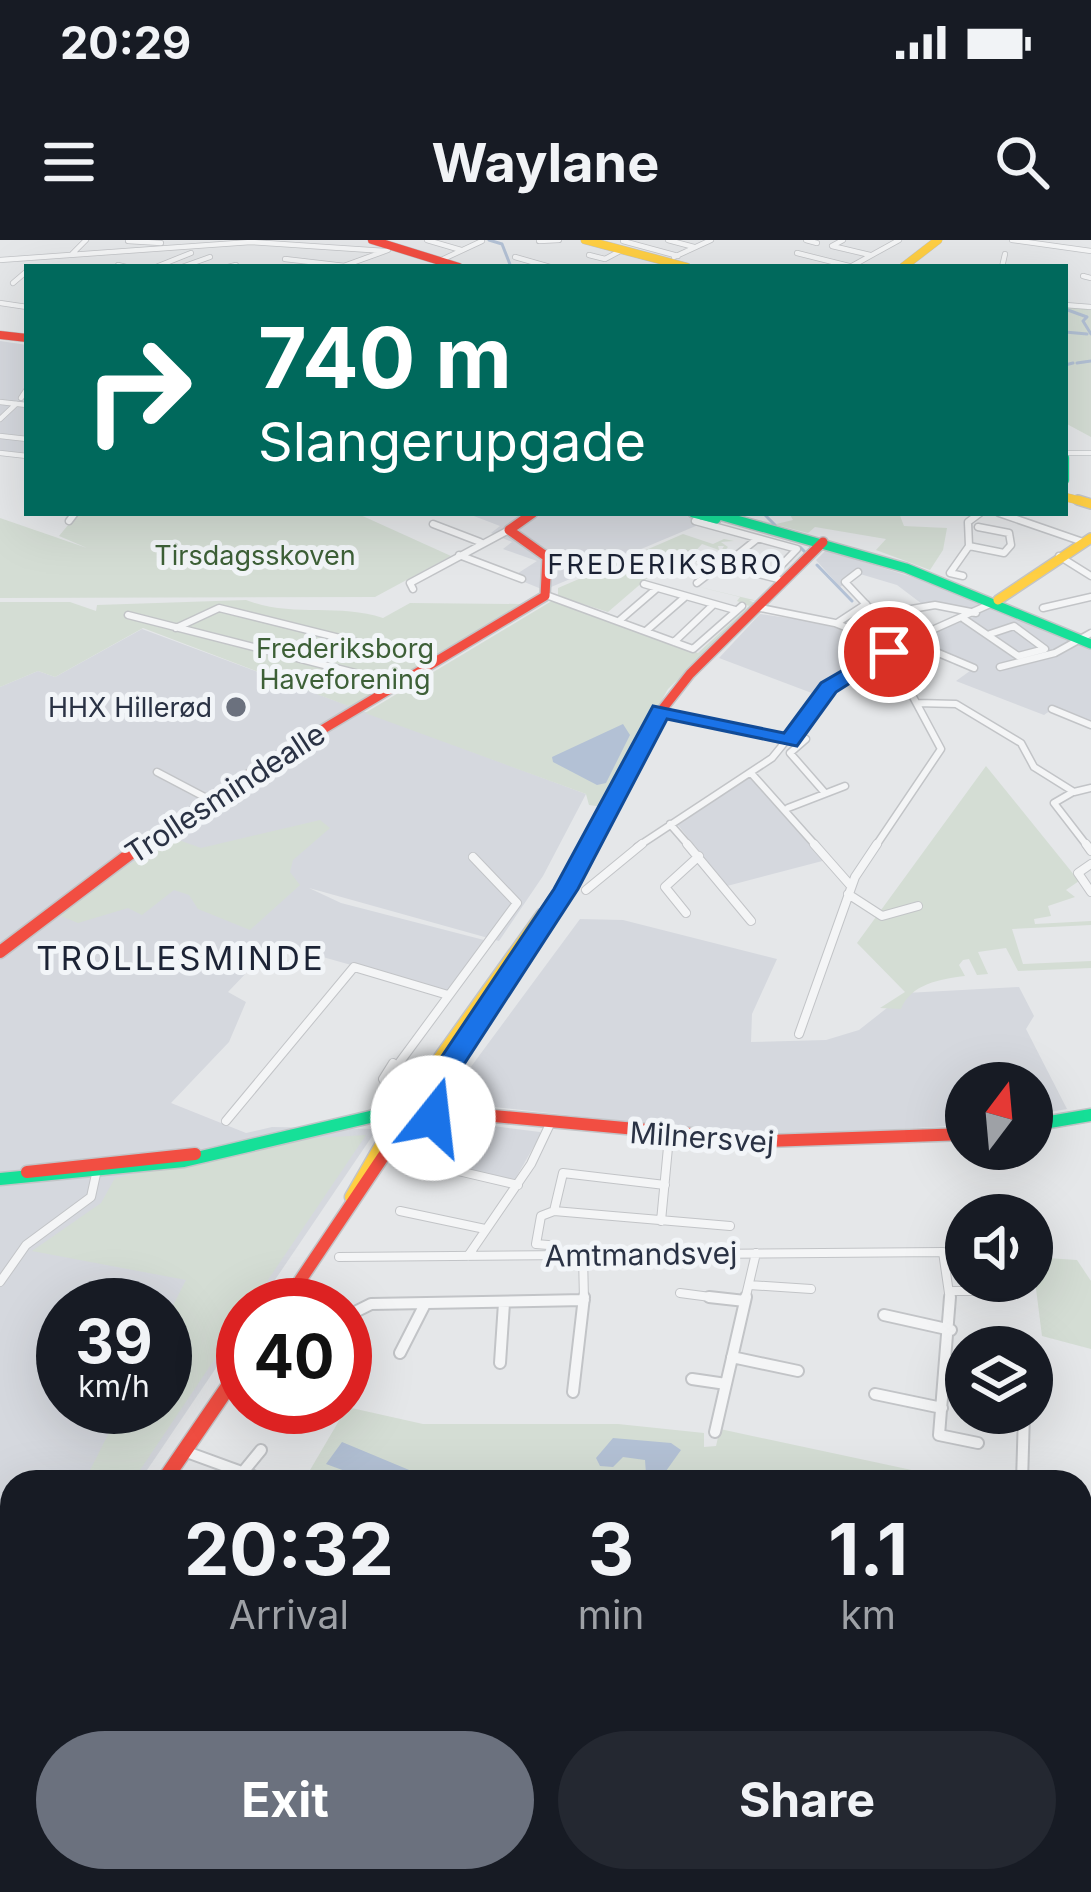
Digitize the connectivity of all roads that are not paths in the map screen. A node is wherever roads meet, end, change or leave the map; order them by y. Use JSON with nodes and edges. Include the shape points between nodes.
{"nodes":[{"id":1,"x":86,"y":240,"type":"edge"},
{"id":2,"x":371,"y":240,"type":"edge"},
{"id":3,"x":428,"y":240,"type":"edge"},
{"id":4,"x":559,"y":240,"type":"edge"},
{"id":5,"x":585,"y":240,"type":"edge"},
{"id":6,"x":668,"y":240,"type":"edge"},
{"id":7,"x":711,"y":240,"type":"edge"},
{"id":8,"x":806,"y":240,"type":"edge"},
{"id":9,"x":843,"y":240,"type":"edge"},
{"id":10,"x":899,"y":240,"type":"edge"},
{"id":11,"x":938,"y":240,"type":"edge"},
{"id":12,"x":1012,"y":240,"type":"edge"},
{"id":13,"x":128,"y":241,"type":"edge"},
{"id":14,"x":274,"y":241,"type":"edge"},
{"id":15,"x":482,"y":241,"type":"edge"},
{"id":16,"x":539,"y":241,"type":"edge"},
{"id":17,"x":162,"y":242,"type":"edge"},
{"id":18,"x":237,"y":242,"type":"edge"},
{"id":19,"x":256,"y":242,"type":"edge"},
{"id":20,"x":817,"y":243,"type":"edge"},
{"id":21,"x":622,"y":246,"type":"edge"},
{"id":22,"x":696,"y":247,"type":"junction"},
{"id":23,"x":195,"y":249,"type":"junction"},
{"id":24,"x":390,"y":249,"type":"junction"},
{"id":25,"x":463,"y":250,"type":"junction"},
{"id":26,"x":247,"y":251,"type":"dead end"},
{"id":27,"x":1091,"y":251,"type":"edge"},
{"id":28,"x":153,"y":252,"type":"junction"},
{"id":29,"x":796,"y":253,"type":"dead end"},
{"id":30,"x":52,"y":254,"type":"junction"},
{"id":31,"x":1005,"y":254,"type":"dead end"},
{"id":32,"x":71,"y":255,"type":"junction"},
{"id":33,"x":589,"y":255,"type":"dead end"},
{"id":34,"x":870,"y":255,"type":"junction"},
{"id":35,"x":210,"y":257,"type":"dead end"},
{"id":36,"x":515,"y":257,"type":"dead end"},
{"id":37,"x":285,"y":259,"type":"dead end"},
{"id":38,"x":0,"y":260,"type":"edge"},
{"id":39,"x":439,"y":261,"type":"junction"},
{"id":40,"x":170,"y":262,"type":"junction"},
{"id":41,"x":676,"y":263,"type":"edge"},
{"id":42,"x":45,"y":264,"type":"edge"},
{"id":43,"x":164,"y":264,"type":"edge"},
{"id":44,"x":176,"y":264,"type":"edge"},
{"id":45,"x":193,"y":264,"type":"edge"},
{"id":46,"x":326,"y":264,"type":"edge"},
{"id":47,"x":348,"y":264,"type":"edge"},
{"id":48,"x":448,"y":264,"type":"edge"},
{"id":49,"x":540,"y":264,"type":"edge"},
{"id":50,"x":840,"y":264,"type":"edge"},
{"id":51,"x":856,"y":264,"type":"edge"},
{"id":52,"x":907,"y":264,"type":"edge"},
{"id":53,"x":1000,"y":264,"type":"edge"},
{"id":54,"x":24,"y":275,"type":"edge"},
{"id":55,"x":1083,"y":276,"type":"dead end"},
{"id":56,"x":1091,"y":278,"type":"edge"},
{"id":57,"x":13,"y":283,"type":"dead end"},
{"id":58,"x":24,"y":299,"type":"edge"},
{"id":59,"x":1074,"y":302,"type":"dead end"},
{"id":60,"x":0,"y":303,"type":"edge"},
{"id":61,"x":1068,"y":303,"type":"edge"},
{"id":62,"x":16,"y":305,"type":"junction"},
{"id":63,"x":24,"y":306,"type":"edge"},
{"id":64,"x":7,"y":312,"type":"dead end"},
{"id":65,"x":24,"y":393,"type":"edge"},
{"id":66,"x":18,"y":401,"type":"junction"},
{"id":67,"x":0,"y":402,"type":"edge"},
{"id":68,"x":24,"y":404,"type":"edge"},
{"id":69,"x":0,"y":419,"type":"edge"},
{"id":70,"x":72,"y":516,"type":"edge"},
{"id":71,"x":529,"y":516,"type":"edge"},
{"id":72,"x":700,"y":516,"type":"edge"},
{"id":73,"x":710,"y":516,"type":"edge"},
{"id":74,"x":976,"y":516,"type":"edge"},
{"id":75,"x":1009,"y":516,"type":"edge"},
{"id":76,"x":69,"y":521,"type":"dead end"},
{"id":77,"x":434,"y":524,"type":"dead end"},
{"id":78,"x":978,"y":527,"type":"dead end"},
{"id":79,"x":509,"y":530,"type":"junction"},
{"id":80,"x":758,"y":538,"type":"junction"},
{"id":81,"x":1087,"y":540,"type":"edge"},
{"id":82,"x":480,"y":542,"type":"junction"},
{"id":83,"x":824,"y":545,"type":"junction"},
{"id":84,"x":969,"y":546,"type":"junction"},
{"id":85,"x":458,"y":555,"type":"junction"},
{"id":86,"x":688,"y":555,"type":"dead end"},
{"id":87,"x":1058,"y":556,"type":"junction"},
{"id":88,"x":723,"y":564,"type":"junction"},
{"id":89,"x":857,"y":572,"type":"dead end"},
{"id":90,"x":963,"y":576,"type":"dead end"},
{"id":91,"x":1091,"y":576,"type":"edge"},
{"id":92,"x":781,"y":579,"type":"junction"},
{"id":93,"x":522,"y":580,"type":"dead end"},
{"id":94,"x":697,"y":583,"type":"dead end"},
{"id":95,"x":644,"y":584,"type":"dead end"},
{"id":96,"x":657,"y":588,"type":"junction"},
{"id":97,"x":413,"y":589,"type":"dead end"},
{"id":98,"x":546,"y":596,"type":"junction"},
{"id":99,"x":686,"y":596,"type":"junction"},
{"id":100,"x":1091,"y":597,"type":"edge"},
{"id":101,"x":998,"y":600,"type":"junction"},
{"id":102,"x":714,"y":604,"type":"junction"},
{"id":103,"x":866,"y":604,"type":"junction"},
{"id":104,"x":752,"y":608,"type":"junction"},
{"id":105,"x":1043,"y":608,"type":"dead end"},
{"id":106,"x":977,"y":613,"type":"junction"},
{"id":107,"x":128,"y":615,"type":"dead end"},
{"id":108,"x":963,"y":619,"type":"junction"},
{"id":109,"x":620,"y":620,"type":"junction"},
{"id":110,"x":836,"y":623,"type":"junction"},
{"id":111,"x":176,"y":628,"type":"junction"},
{"id":112,"x":646,"y":630,"type":"junction"},
{"id":113,"x":990,"y":634,"type":"junction"},
{"id":114,"x":1087,"y":638,"type":"edge"},
{"id":115,"x":909,"y":641,"type":"junction"},
{"id":116,"x":674,"y":642,"type":"junction"},
{"id":117,"x":896,"y":648,"type":"junction"},
{"id":118,"x":884,"y":655,"type":"junction"},
{"id":119,"x":432,"y":661,"type":"junction"},
{"id":120,"x":1000,"y":667,"type":"dead end"},
{"id":121,"x":974,"y":668,"type":"dead end"},
{"id":122,"x":387,"y":681,"type":"dead end"},
{"id":123,"x":917,"y":703,"type":"junction"},
{"id":124,"x":1052,"y":709,"type":"dead end"},
{"id":125,"x":661,"y":711,"type":"junction"},
{"id":126,"x":1091,"y":724,"type":"edge"},
{"id":127,"x":806,"y":739,"type":"dead end"},
{"id":128,"x":789,"y":741,"type":"junction"},
{"id":129,"x":157,"y":772,"type":"dead end"},
{"id":130,"x":752,"y":772,"type":"junction"},
{"id":131,"x":845,"y":786,"type":"dead end"},
{"id":132,"x":1091,"y":788,"type":"edge"},
{"id":133,"x":1074,"y":792,"type":"junction"},
{"id":134,"x":825,"y":794,"type":"junction"},
{"id":135,"x":215,"y":802,"type":"junction"},
{"id":136,"x":788,"y":808,"type":"junction"},
{"id":137,"x":670,"y":824,"type":"junction"},
{"id":138,"x":1091,"y":851,"type":"edge"},
{"id":139,"x":699,"y":856,"type":"junction"},
{"id":140,"x":473,"y":857,"type":"dead end"},
{"id":141,"x":1091,"y":864,"type":"edge"},
{"id":142,"x":586,"y":890,"type":"dead end"},
{"id":143,"x":850,"y":890,"type":"junction"},
{"id":144,"x":1091,"y":892,"type":"edge"},
{"id":145,"x":918,"y":906,"type":"dead end"},
{"id":146,"x":686,"y":913,"type":"dead end"},
{"id":147,"x":752,"y":921,"type":"dead end"},
{"id":148,"x":0,"y":952,"type":"edge"},
{"id":149,"x":448,"y":994,"type":"junction"},
{"id":150,"x":799,"y":1034,"type":"dead end"},
{"id":151,"x":425,"y":1090,"type":"junction"},
{"id":152,"x":396,"y":1092,"type":"junction"},
{"id":153,"x":439,"y":1111,"type":"junction"},
{"id":154,"x":1091,"y":1115,"type":"edge"},
{"id":155,"x":396,"y":1119,"type":"junction"},
{"id":156,"x":226,"y":1121,"type":"dead end"},
{"id":157,"x":1053,"y":1121,"type":"edge"},
{"id":158,"x":550,"y":1124,"type":"junction"},
{"id":159,"x":945,"y":1135,"type":"edge"},
{"id":160,"x":670,"y":1137,"type":"junction"},
{"id":161,"x":98,"y":1169,"type":"junction"},
{"id":162,"x":454,"y":1170,"type":"dead end"},
{"id":163,"x":0,"y":1176,"type":"edge"},
{"id":164,"x":664,"y":1184,"type":"junction"},
{"id":165,"x":518,"y":1185,"type":"junction"},
{"id":166,"x":400,"y":1211,"type":"dead end"},
{"id":167,"x":554,"y":1211,"type":"junction"},
{"id":168,"x":661,"y":1221,"type":"junction"},
{"id":169,"x":730,"y":1226,"type":"dead end"},
{"id":170,"x":486,"y":1229,"type":"junction"},
{"id":171,"x":548,"y":1245,"type":"dead end"},
{"id":172,"x":756,"y":1253,"type":"junction"},
{"id":173,"x":583,"y":1255,"type":"junction"},
{"id":174,"x":468,"y":1256,"type":"junction"},
{"id":175,"x":339,"y":1257,"type":"dead end"},
{"id":176,"x":945,"y":1257,"type":"edge"},
{"id":177,"x":301,"y":1278,"type":"edge"},
{"id":178,"x":0,"y":1282,"type":"edge"},
{"id":179,"x":749,"y":1285,"type":"junction"},
{"id":180,"x":811,"y":1289,"type":"dead end"},
{"id":181,"x":680,"y":1293,"type":"dead end"},
{"id":182,"x":584,"y":1300,"type":"junction"},
{"id":183,"x":745,"y":1300,"type":"junction"},
{"id":184,"x":504,"y":1303,"type":"junction"},
{"id":185,"x":372,"y":1304,"type":"edge"},
{"id":186,"x":425,"y":1304,"type":"junction"},
{"id":187,"x":884,"y":1315,"type":"dead end"},
{"id":188,"x":945,"y":1329,"type":"edge"},
{"id":189,"x":400,"y":1353,"type":"dead end"},
{"id":190,"x":732,"y":1357,"type":"junction"},
{"id":191,"x":500,"y":1363,"type":"dead end"},
{"id":192,"x":798,"y":1371,"type":"dead end"},
{"id":193,"x":692,"y":1379,"type":"dead end"},
{"id":194,"x":726,"y":1384,"type":"junction"},
{"id":195,"x":945,"y":1384,"type":"edge"},
{"id":196,"x":573,"y":1392,"type":"dead end"},
{"id":197,"x":875,"y":1394,"type":"dead end"},
{"id":198,"x":216,"y":1406,"type":"edge"},
{"id":199,"x":942,"y":1408,"type":"junction"},
{"id":200,"x":715,"y":1432,"type":"dead end"},
{"id":201,"x":1023,"y":1434,"type":"edge"},
{"id":202,"x":978,"y":1443,"type":"dead end"},
{"id":203,"x":184,"y":1450,"type":"junction"},
{"id":204,"x":261,"y":1450,"type":"dead end"},
{"id":205,"x":171,"y":1470,"type":"edge"},
{"id":206,"x":238,"y":1470,"type":"edge"},
{"id":207,"x":245,"y":1470,"type":"edge"},
{"id":208,"x":1022,"y":1470,"type":"edge"}],
"edges":[{"from":1,"to":32,"type":"street"},
{"from":2,"to":24,"type":"street"},
{"from":3,"to":25,"type":"street"},
{"from":4,"to":16,"type":"street"},
{"from":5,"to":21,"type":"street"},
{"from":6,"to":22,"type":"street"},
{"from":7,"to":22,"type":"street"},
{"from":8,"to":20,"type":"street"},
{"from":9,"to":34,"type":"street","via":[[832,246]]},
{"from":10,"to":34,"type":"street"},
{"from":11,"to":52,"type":"street"},
{"from":12,"to":27,"type":"street"},
{"from":13,"to":17,"type":"street"},
{"from":14,"to":19,"type":"street"},
{"from":14,"to":24,"type":"street"},
{"from":15,"to":25,"type":"street"},
{"from":17,"to":28,"type":"street"},
{"from":18,"to":19,"type":"street"},
{"from":18,"to":23,"type":"street"},
{"from":19,"to":26,"type":"street"},
{"from":21,"to":33,"type":"street","via":[[605,259]]},
{"from":21,"to":41,"type":"street"},
{"from":22,"to":41,"type":"street"},
{"from":23,"to":28,"type":"street"},
{"from":23,"to":40,"type":"street"},
{"from":24,"to":39,"type":"street"},
{"from":24,"to":47,"type":"street"},
{"from":25,"to":39,"type":"street"},
{"from":28,"to":32,"type":"street"},
{"from":29,"to":50,"type":"street"},
{"from":30,"to":32,"type":"street"},
{"from":30,"to":38,"type":"street"},
{"from":30,"to":42,"type":"street"},
{"from":31,"to":53,"type":"street"},
{"from":34,"to":51,"type":"street"},
{"from":35,"to":45,"type":"street"},
{"from":36,"to":49,"type":"street"},
{"from":37,"to":46,"type":"street"},
{"from":39,"to":48,"type":"street"},
{"from":40,"to":43,"type":"street"},
{"from":40,"to":44,"type":"street"},
{"from":54,"to":57,"type":"street"},
{"from":55,"to":56,"type":"street"},
{"from":58,"to":62,"type":"street"},
{"from":59,"to":61,"type":"street"},
{"from":60,"to":62,"type":"street"},
{"from":62,"to":63,"type":"street"},
{"from":62,"to":64,"type":"street"},
{"from":65,"to":66,"type":"street"},
{"from":66,"to":67,"type":"street"},
{"from":66,"to":68,"type":"street"},
{"from":66,"to":69,"type":"street"},
{"from":70,"to":76,"type":"street"},
{"from":71,"to":79,"type":"street"},
{"from":72,"to":80,"type":"street","via":[[695,521]]},
{"from":73,"to":83,"type":"street"},
{"from":74,"to":84,"type":"street","via":[[968,522]]},
{"from":75,"to":81,"type":"street"},
{"from":77,"to":82,"type":"street"},
{"from":78,"to":84,"type":"street","via":[[1009,533],[1011,545],[1004,554]]},
{"from":79,"to":82,"type":"street"},
{"from":79,"to":98,"type":"street","via":[[545,554]]},
{"from":80,"to":88,"type":"street"},
{"from":80,"to":92,"type":"street","via":[[798,550]]},
{"from":81,"to":87,"type":"street"},
{"from":82,"to":85,"type":"street"},
{"from":83,"to":92,"type":"street"},
{"from":83,"to":101,"type":"street"},
{"from":84,"to":90,"type":"street","via":[[950,573]]},
{"from":85,"to":93,"type":"street"},
{"from":85,"to":97,"type":"street","via":[[410,583]]},
{"from":86,"to":88,"type":"street"},
{"from":87,"to":91,"type":"street"},
{"from":87,"to":101,"type":"street"},
{"from":88,"to":92,"type":"street"},
{"from":88,"to":94,"type":"street"},
{"from":89,"to":103,"type":"street","via":[[845,582]]},
{"from":92,"to":104,"type":"street"},
{"from":95,"to":96,"type":"street"},
{"from":96,"to":99,"type":"street"},
{"from":96,"to":109,"type":"street"},
{"from":98,"to":109,"type":"street"},
{"from":98,"to":119,"type":"street","name":"Trollesmindealle"},
{"from":99,"to":102,"type":"street"},
{"from":99,"to":112,"type":"street"},
{"from":100,"to":105,"type":"street"},
{"from":101,"to":106,"type":"street"},
{"from":101,"to":114,"type":"street"},
{"from":102,"to":104,"type":"street"},
{"from":102,"to":116,"type":"street"},
{"from":103,"to":106,"type":"street","via":[[881,616],[935,605]]},
{"from":103,"to":110,"type":"street"},
{"from":104,"to":110,"type":"street"},
{"from":104,"to":116,"type":"street","via":[[695,648]]},
{"from":104,"to":125,"type":"street"},
{"from":106,"to":108,"type":"street"},
{"from":107,"to":111,"type":"street"},
{"from":108,"to":113,"type":"street"},
{"from":108,"to":115,"type":"street"},
{"from":109,"to":112,"type":"street"},
{"from":110,"to":117,"type":"street"},
{"from":111,"to":119,"type":"street","via":[[219,608]]},
{"from":111,"to":122,"type":"street"},
{"from":112,"to":116,"type":"street"},
{"from":113,"to":113,"type":"street","via":[[1018,656],[1045,649],[1014,626]]},
{"from":114,"to":120,"type":"street"},
{"from":115,"to":117,"type":"street"},
{"from":115,"to":121,"type":"street"},
{"from":117,"to":118,"type":"street"},
{"from":118,"to":123,"type":"street"},
{"from":118,"to":128,"type":"street","via":[[829,688]]},
{"from":119,"to":135,"type":"street","name":"Trollesmindealle"},
{"from":123,"to":133,"type":"street","via":[[956,704],[1021,743],[1034,767]]},
{"from":123,"to":143,"type":"street","via":[[941,749]]},
{"from":124,"to":126,"type":"street"},
{"from":125,"to":128,"type":"street"},
{"from":125,"to":151,"type":"street","via":[[566,889]]},
{"from":127,"to":134,"type":"street","via":[[790,752]]},
{"from":128,"to":130,"type":"street"},
{"from":129,"to":135,"type":"street"},
{"from":130,"to":136,"type":"street"},
{"from":130,"to":137,"type":"street"},
{"from":131,"to":134,"type":"street"},
{"from":132,"to":133,"type":"street"},
{"from":133,"to":138,"type":"street","via":[[1054,803]]},
{"from":134,"to":136,"type":"street"},
{"from":135,"to":148,"type":"street","name":"Trollesmindealle","via":[[75,890]]},
{"from":136,"to":143,"type":"street"},
{"from":137,"to":139,"type":"street"},
{"from":137,"to":142,"type":"street"},
{"from":139,"to":146,"type":"street","via":[[665,887]]},
{"from":139,"to":147,"type":"street"},
{"from":140,"to":149,"type":"street","via":[[517,903]]},
{"from":141,"to":144,"type":"street","via":[[1078,872]]},
{"from":143,"to":145,"type":"street","via":[[882,916]]},
{"from":143,"to":150,"type":"street"},
{"from":149,"to":152,"type":"street","via":[[385,1074]]},
{"from":149,"to":156,"type":"street","via":[[354,967]]},
{"from":151,"to":152,"type":"street"},
{"from":151,"to":153,"type":"street","via":[[440,1101]]},
{"from":152,"to":155,"type":"street"},
{"from":153,"to":155,"type":"street","via":[[427,1122]]},
{"from":153,"to":158,"type":"street","name":"Milnersvej"},
{"from":154,"to":157,"type":"street"},
{"from":155,"to":161,"type":"street"},
{"from":155,"to":177,"type":"street"},
{"from":158,"to":160,"type":"street","name":"Milnersvej"},
{"from":158,"to":165,"type":"street"},
{"from":159,"to":160,"type":"street","name":"Milnersvej","via":[[801,1143]]},
{"from":160,"to":164,"type":"street"},
{"from":161,"to":163,"type":"street"},
{"from":161,"to":178,"type":"street","via":[[91,1197],[26,1245]]},
{"from":162,"to":165,"type":"street"},
{"from":164,"to":167,"type":"street","via":[[563,1173]]},
{"from":164,"to":168,"type":"street"},
{"from":165,"to":170,"type":"street"},
{"from":166,"to":170,"type":"street"},
{"from":167,"to":168,"type":"street"},
{"from":167,"to":171,"type":"street","via":[[541,1216],[536,1244]]},
{"from":168,"to":169,"type":"street"},
{"from":170,"to":174,"type":"street"},
{"from":172,"to":173,"type":"street","name":"Amtmandsvej"},
{"from":172,"to":176,"type":"street","name":"Amtmandsvej"},
{"from":172,"to":179,"type":"street"},
{"from":173,"to":174,"type":"street","name":"Amtmandsvej"},
{"from":173,"to":182,"type":"street"},
{"from":174,"to":175,"type":"street","name":"Amtmandsvej"},
{"from":179,"to":180,"type":"street"},
{"from":179,"to":183,"type":"street"},
{"from":181,"to":183,"type":"street"},
{"from":182,"to":184,"type":"street"},
{"from":182,"to":196,"type":"street"},
{"from":183,"to":190,"type":"street"},
{"from":184,"to":186,"type":"street"},
{"from":184,"to":191,"type":"street"},
{"from":185,"to":186,"type":"street"},
{"from":186,"to":189,"type":"street"},
{"from":187,"to":188,"type":"street"},
{"from":190,"to":192,"type":"street"},
{"from":190,"to":194,"type":"street"},
{"from":193,"to":194,"type":"street"},
{"from":194,"to":200,"type":"street"},
{"from":195,"to":199,"type":"street"},
{"from":197,"to":199,"type":"street"},
{"from":198,"to":203,"type":"street"},
{"from":199,"to":202,"type":"street","via":[[939,1435]]},
{"from":201,"to":208,"type":"street"},
{"from":203,"to":205,"type":"street"},
{"from":203,"to":206,"type":"street"},
{"from":204,"to":207,"type":"street"}]}
